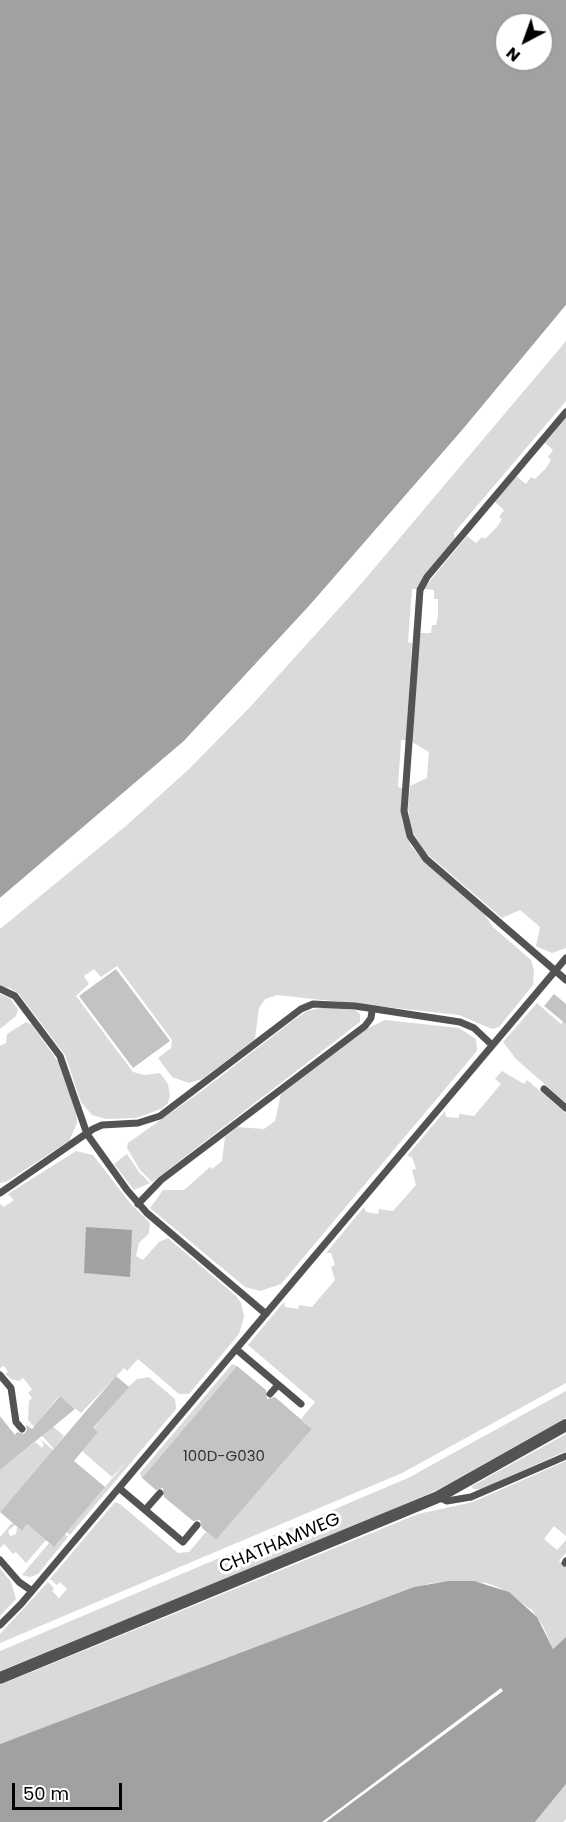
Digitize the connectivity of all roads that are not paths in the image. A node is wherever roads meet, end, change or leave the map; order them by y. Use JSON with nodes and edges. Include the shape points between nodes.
{"nodes":[{"id":1,"x":566,"y":412,"type":"edge"},
{"id":2,"x":566,"y":958,"type":"edge"},
{"id":3,"x":555,"y":971,"type":"junction"},
{"id":4,"x":566,"y":980,"type":"edge"},
{"id":5,"x":0,"y":989,"type":"edge"},
{"id":6,"x":372,"y":1011,"type":"junction"},
{"id":7,"x":492,"y":1045,"type":"junction"},
{"id":8,"x":544,"y":1089,"type":"dead end"},
{"id":9,"x":566,"y":1108,"type":"edge"},
{"id":10,"x":87,"y":1134,"type":"junction"},
{"id":11,"x":0,"y":1193,"type":"edge"},
{"id":12,"x":138,"y":1204,"type":"junction"},
{"id":13,"x":266,"y":1314,"type":"junction"},
{"id":14,"x":236,"y":1349,"type":"junction"},
{"id":15,"x":0,"y":1375,"type":"edge"},
{"id":16,"x":278,"y":1385,"type":"junction"},
{"id":17,"x":270,"y":1394,"type":"dead end"},
{"id":18,"x":301,"y":1404,"type":"dead end"},
{"id":19,"x":566,"y":1425,"type":"edge"},
{"id":20,"x":22,"y":1429,"type":"dead end"},
{"id":21,"x":566,"y":1456,"type":"edge"},
{"id":22,"x":119,"y":1488,"type":"junction"},
{"id":23,"x":160,"y":1493,"type":"dead end"},
{"id":24,"x":438,"y":1497,"type":"junction"},
{"id":25,"x":145,"y":1510,"type":"junction"},
{"id":26,"x":197,"y":1524,"type":"dead end"},
{"id":27,"x":0,"y":1560,"type":"edge"},
{"id":28,"x":32,"y":1591,"type":"junction"},
{"id":29,"x":0,"y":1625,"type":"edge"},
{"id":30,"x":0,"y":1678,"type":"edge"}],
"edges":[{"from":1,"to":3,"type":"lane","via":[[420,590],[404,812],[410,836],[426,859]]},
{"from":2,"to":3,"type":"lane"},
{"from":3,"to":4,"type":"lane"},
{"from":3,"to":7,"type":"lane"},
{"from":5,"to":10,"type":"lane","via":[[15,996],[60,1056]]},
{"from":6,"to":7,"type":"lane","via":[[466,1024]]},
{"from":6,"to":10,"type":"lane","via":[[324,1003],[308,1006],[160,1116],[138,1123],[102,1125]]},
{"from":6,"to":12,"type":"lane","via":[[365,1026],[161,1180]]},
{"from":7,"to":13,"type":"lane"},
{"from":8,"to":9,"type":"lane"},
{"from":10,"to":11,"type":"lane"},
{"from":10,"to":12,"type":"lane"},
{"from":12,"to":13,"type":"lane"},
{"from":13,"to":14,"type":"lane"},
{"from":14,"to":16,"type":"lane"},
{"from":14,"to":22,"type":"lane"},
{"from":15,"to":20,"type":"lane","via":[[10,1388],[16,1422]]},
{"from":16,"to":17,"type":"lane"},
{"from":16,"to":18,"type":"lane"},
{"from":19,"to":24,"type":"street","name":"CHATHAMWEG"},
{"from":21,"to":24,"type":"lane","via":[[471,1497],[447,1501]]},
{"from":22,"to":25,"type":"lane"},
{"from":22,"to":28,"type":"lane"},
{"from":23,"to":25,"type":"lane"},
{"from":24,"to":30,"type":"street","name":"CHATHAMWEG"},
{"from":25,"to":26,"type":"lane","via":[[183,1542]]},
{"from":27,"to":28,"type":"lane"},
{"from":28,"to":29,"type":"lane"}]}
